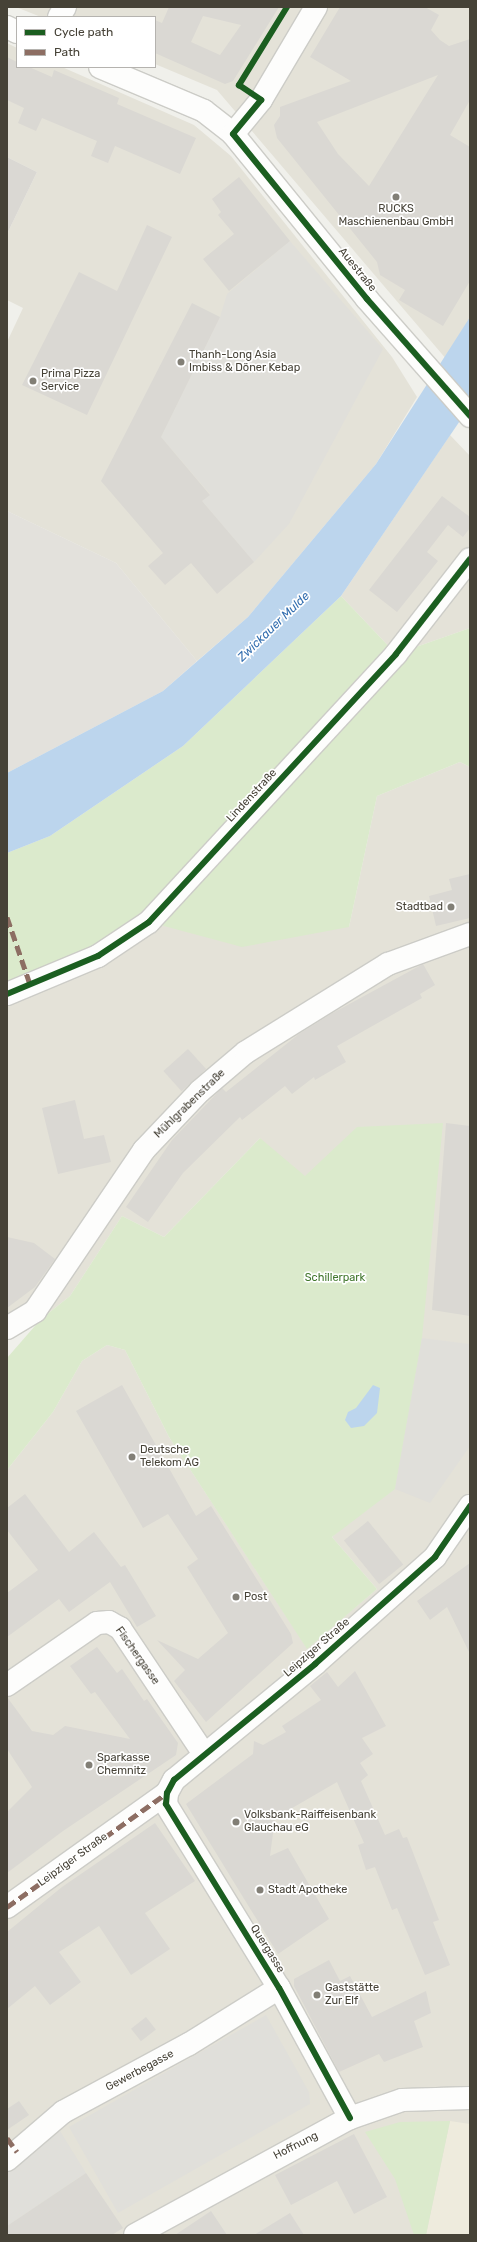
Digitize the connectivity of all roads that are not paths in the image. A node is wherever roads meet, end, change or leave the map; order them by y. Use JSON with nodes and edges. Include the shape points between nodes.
{"nodes":[{"id":1,"x":65,"y":7,"type":"edge"},
{"id":2,"x":316,"y":7,"type":"edge"},
{"id":3,"x":60,"y":16,"type":"edge"},
{"id":4,"x":7,"y":27,"type":"edge"},
{"id":5,"x":16,"y":32,"type":"edge"},
{"id":6,"x":102,"y":68,"type":"edge"},
{"id":7,"x":233,"y":134,"type":"junction"},
{"id":8,"x":470,"y":416,"type":"edge"},
{"id":9,"x":470,"y":559,"type":"edge"},
{"id":10,"x":470,"y":934,"type":"edge"},
{"id":11,"x":7,"y":994,"type":"edge"},
{"id":12,"x":7,"y":1328,"type":"edge"},
{"id":13,"x":470,"y":1506,"type":"edge"},
{"id":14,"x":470,"y":1534,"type":"edge"},
{"id":15,"x":435,"y":1557,"type":"junction"},
{"id":16,"x":7,"y":1685,"type":"edge"},
{"id":17,"x":204,"y":1754,"type":"junction"},
{"id":18,"x":166,"y":1793,"type":"junction"},
{"id":19,"x":7,"y":1907,"type":"edge"},
{"id":20,"x":279,"y":1988,"type":"junction"},
{"id":21,"x":470,"y":2098,"type":"edge"},
{"id":22,"x":350,"y":2118,"type":"junction"},
{"id":23,"x":7,"y":2160,"type":"edge"},
{"id":24,"x":135,"y":2235,"type":"edge"}],
"edges":[{"from":1,"to":3,"type":"street"},
{"from":2,"to":7,"type":"street","via":[[261,100]]},
{"from":4,"to":5,"type":"street"},
{"from":6,"to":7,"type":"street","name":"Auestraße","via":[[204,111]]},
{"from":7,"to":8,"type":"street","name":"Auestraße"},
{"from":9,"to":11,"type":"street","name":"Lindenstraße","via":[[396,654],[149,922],[98,956]]},
{"from":10,"to":12,"type":"street","name":"Mühlgrabenstraße","via":[[388,964],[246,1052],[200,1091],[144,1150],[35,1311]]},
{"from":13,"to":15,"type":"street","name":"Leipziger Straße"},
{"from":14,"to":15,"type":"street"},
{"from":15,"to":17,"type":"street","name":"Leipziger Straße","via":[[328,1652]]},
{"from":16,"to":17,"type":"street","name":"Fischergasse","via":[[96,1623],[109,1622],[120,1628]]},
{"from":17,"to":18,"type":"street","name":"Leipziger Straße","via":[[168,1785]]},
{"from":18,"to":19,"type":"street","name":"Leipziger Straße"},
{"from":18,"to":20,"type":"street","name":"Quergasse","via":[[166,1804]]},
{"from":20,"to":22,"type":"street","name":"Quergasse"},
{"from":20,"to":23,"type":"street","name":"Gewerbegasse","via":[[189,2044],[63,2112]]},
{"from":21,"to":22,"type":"street","name":"Hoffnung","via":[[402,2100]]},
{"from":22,"to":24,"type":"street","name":"Hoffnung"}]}
